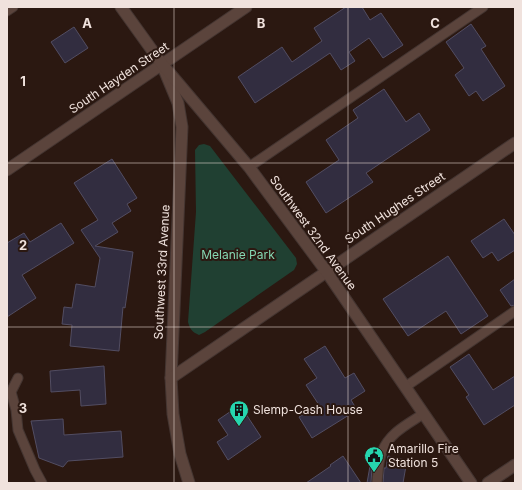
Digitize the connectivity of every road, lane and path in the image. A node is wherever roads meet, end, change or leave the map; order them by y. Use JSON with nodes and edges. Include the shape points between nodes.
{"nodes":[{"id":1,"x":13,"y":7,"type":"edge"},
{"id":2,"x":121,"y":7,"type":"edge"},
{"id":3,"x":246,"y":7,"type":"edge"},
{"id":4,"x":483,"y":7,"type":"edge"},
{"id":5,"x":7,"y":11,"type":"edge"},
{"id":6,"x":162,"y":64,"type":"junction"},
{"id":7,"x":515,"y":143,"type":"edge"},
{"id":8,"x":249,"y":167,"type":"junction"},
{"id":9,"x":7,"y":170,"type":"edge"},
{"id":10,"x":326,"y":271,"type":"junction"},
{"id":11,"x":515,"y":311,"type":"edge"},
{"id":12,"x":18,"y":378,"type":"dead end"},
{"id":13,"x":171,"y":378,"type":"junction"},
{"id":14,"x":405,"y":387,"type":"junction"},
{"id":15,"x":423,"y":414,"type":"junction"},
{"id":16,"x":515,"y":465,"type":"edge"},
{"id":17,"x":42,"y":483,"type":"edge"},
{"id":18,"x":189,"y":483,"type":"edge"},
{"id":19,"x":377,"y":483,"type":"edge"},
{"id":20,"x":471,"y":483,"type":"edge"},
{"id":21,"x":488,"y":483,"type":"edge"}],
"edges":[{"from":1,"to":5,"type":"lane"},
{"from":2,"to":6,"type":"street","name":"Southwest 32nd Avenue"},
{"from":3,"to":6,"type":"street","name":"South Hayden Street"},
{"from":4,"to":8,"type":"lane"},
{"from":6,"to":8,"type":"street","name":"Southwest 32nd Avenue"},
{"from":6,"to":9,"type":"street","name":"South Hayden Street"},
{"from":6,"to":13,"type":"street","name":"Southwest 33rd Avenue","via":[[178,103],[182,128]]},
{"from":7,"to":10,"type":"street","name":"South Hughes Street"},
{"from":8,"to":10,"type":"street","name":"Southwest 32nd Avenue"},
{"from":10,"to":13,"type":"street","name":"South Hughes Street"},
{"from":10,"to":14,"type":"street","name":"Southwest 32nd Avenue"},
{"from":11,"to":14,"type":"lane"},
{"from":12,"to":17,"type":"lane","via":[[11,392],[18,430]]},
{"from":13,"to":18,"type":"street","name":"Southwest 33rd Avenue","via":[[175,428]]},
{"from":14,"to":15,"type":"street","name":"Southwest 32nd Avenue"},
{"from":15,"to":19,"type":"lane","via":[[387,441],[381,452]]},
{"from":15,"to":20,"type":"street","name":"Southwest 32nd Avenue"},
{"from":16,"to":21,"type":"street"}]}
